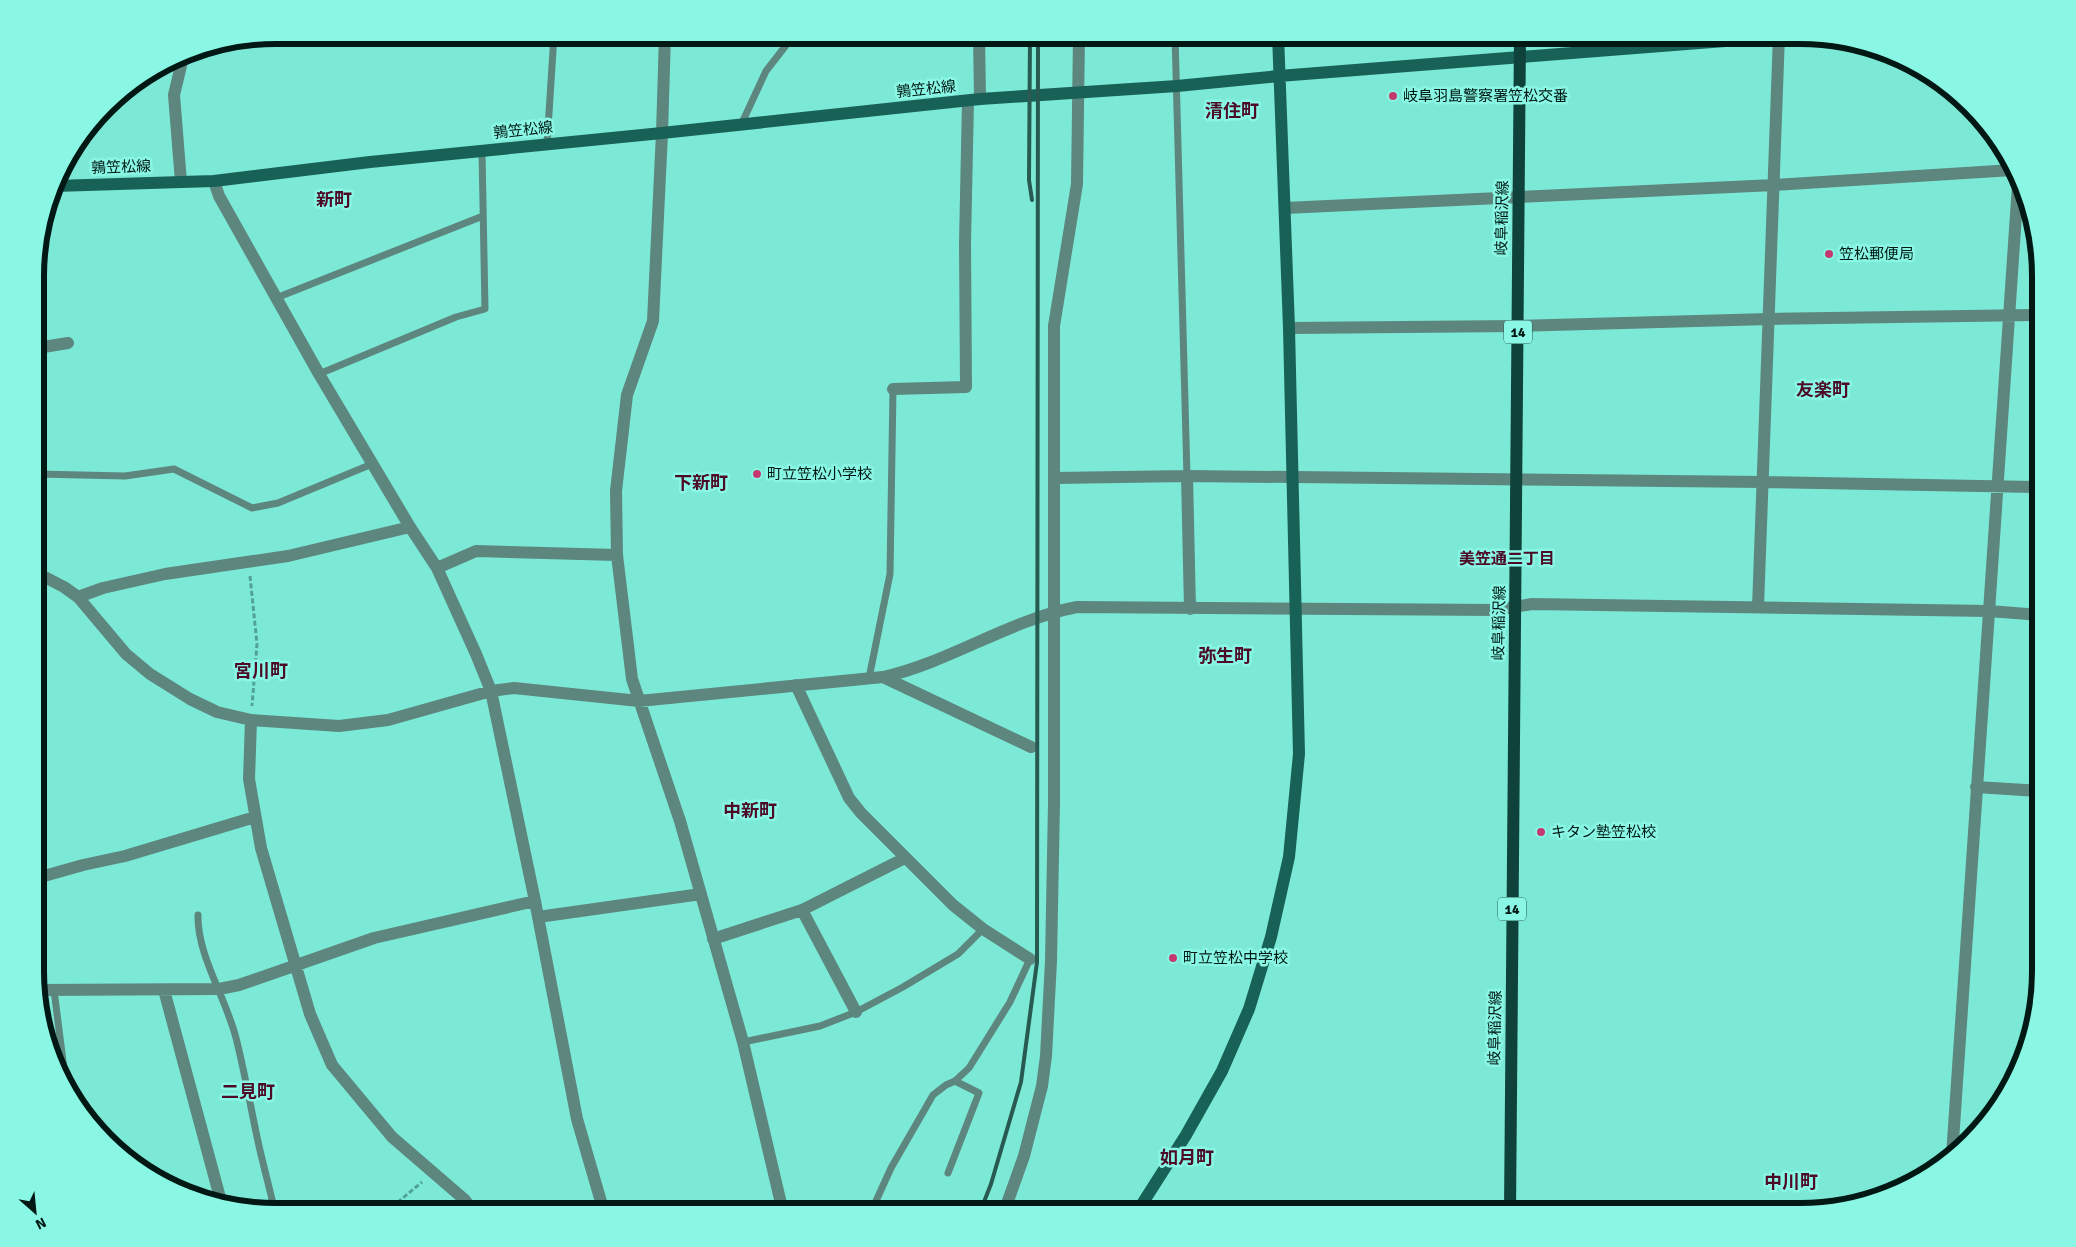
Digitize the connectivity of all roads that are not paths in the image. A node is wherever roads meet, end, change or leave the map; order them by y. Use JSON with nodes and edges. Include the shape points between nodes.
{"nodes":[{"id":1,"x":554,"y":44,"type":"edge"},
{"id":2,"x":665,"y":44,"type":"edge"},
{"id":3,"x":787,"y":44,"type":"edge"},
{"id":4,"x":978,"y":44,"type":"edge"},
{"id":5,"x":1079,"y":44,"type":"edge"},
{"id":6,"x":1175,"y":44,"type":"edge"},
{"id":7,"x":1278,"y":44,"type":"edge"},
{"id":8,"x":1520,"y":44,"type":"edge"},
{"id":9,"x":1685,"y":44,"type":"edge"},
{"id":10,"x":1779,"y":44,"type":"edge"},
{"id":11,"x":1520,"y":58,"type":"junction"},
{"id":12,"x":181,"y":64,"type":"edge"},
{"id":13,"x":1279,"y":76,"type":"junction"},
{"id":14,"x":1177,"y":86,"type":"junction"},
{"id":15,"x":1079,"y":93,"type":"junction"},
{"id":16,"x":974,"y":100,"type":"junction"},
{"id":17,"x":740,"y":125,"type":"junction"},
{"id":18,"x":662,"y":134,"type":"junction"},
{"id":19,"x":548,"y":144,"type":"junction"},
{"id":20,"x":482,"y":151,"type":"junction"},
{"id":21,"x":2007,"y":170,"type":"edge"},
{"id":22,"x":214,"y":181,"type":"junction"},
{"id":23,"x":181,"y":182,"type":"junction"},
{"id":24,"x":1774,"y":185,"type":"junction"},
{"id":25,"x":62,"y":186,"type":"edge"},
{"id":26,"x":2017,"y":194,"type":"edge"},
{"id":27,"x":1519,"y":197,"type":"junction"},
{"id":28,"x":1285,"y":208,"type":"junction"},
{"id":29,"x":483,"y":216,"type":"junction"},
{"id":30,"x":276,"y":298,"type":"junction"},
{"id":31,"x":2009,"y":315,"type":"junction"},
{"id":32,"x":2032,"y":315,"type":"edge"},
{"id":33,"x":1769,"y":319,"type":"junction"},
{"id":34,"x":1518,"y":326,"type":"junction"},
{"id":35,"x":1289,"y":328,"type":"junction"},
{"id":36,"x":68,"y":343,"type":"dead end"},
{"id":37,"x":44,"y":347,"type":"edge"},
{"id":38,"x":319,"y":374,"type":"junction"},
{"id":39,"x":893,"y":389,"type":"joint"},
{"id":40,"x":372,"y":464,"type":"junction"},
{"id":41,"x":44,"y":474,"type":"edge"},
{"id":42,"x":1187,"y":476,"type":"junction"},
{"id":43,"x":1055,"y":478,"type":"junction"},
{"id":44,"x":1292,"y":478,"type":"junction"},
{"id":45,"x":1516,"y":480,"type":"junction"},
{"id":46,"x":1763,"y":482,"type":"junction"},
{"id":47,"x":1998,"y":484,"type":"junction"},
{"id":48,"x":2032,"y":486,"type":"edge"},
{"id":49,"x":410,"y":527,"type":"junction"},
{"id":50,"x":617,"y":555,"type":"junction"},
{"id":51,"x":437,"y":568,"type":"junction"},
{"id":52,"x":44,"y":577,"type":"edge"},
{"id":53,"x":78,"y":597,"type":"junction"},
{"id":54,"x":1515,"y":607,"type":"junction"},
{"id":55,"x":1296,"y":608,"type":"junction"},
{"id":56,"x":1758,"y":608,"type":"junction"},
{"id":57,"x":1190,"y":609,"type":"junction"},
{"id":58,"x":1989,"y":611,"type":"junction"},
{"id":59,"x":1055,"y":612,"type":"junction"},
{"id":60,"x":2032,"y":614,"type":"edge"},
{"id":61,"x":883,"y":677,"type":"junction"},
{"id":62,"x":869,"y":678,"type":"junction"},
{"id":63,"x":796,"y":685,"type":"junction"},
{"id":64,"x":491,"y":691,"type":"junction"},
{"id":65,"x":639,"y":701,"type":"junction"},
{"id":66,"x":251,"y":720,"type":"junction"},
{"id":67,"x":1031,"y":747,"type":"dead end"},
{"id":68,"x":1976,"y":788,"type":"junction"},
{"id":69,"x":2032,"y":791,"type":"edge"},
{"id":70,"x":255,"y":817,"type":"junction"},
{"id":71,"x":905,"y":858,"type":"junction"},
{"id":72,"x":44,"y":876,"type":"edge"},
{"id":73,"x":701,"y":894,"type":"junction"},
{"id":74,"x":535,"y":901,"type":"junction"},
{"id":75,"x":802,"y":910,"type":"junction"},
{"id":76,"x":198,"y":915,"type":"dead end"},
{"id":77,"x":538,"y":917,"type":"junction"},
{"id":78,"x":983,"y":929,"type":"junction"},
{"id":79,"x":713,"y":939,"type":"junction"},
{"id":80,"x":1030,"y":959,"type":"joint"},
{"id":81,"x":295,"y":964,"type":"junction"},
{"id":82,"x":220,"y":989,"type":"junction"},
{"id":83,"x":44,"y":990,"type":"edge"},
{"id":84,"x":54,"y":990,"type":"junction"},
{"id":85,"x":164,"y":990,"type":"junction"},
{"id":86,"x":856,"y":1012,"type":"junction"},
{"id":87,"x":743,"y":1042,"type":"junction"},
{"id":88,"x":63,"y":1065,"type":"edge"},
{"id":89,"x":956,"y":1081,"type":"junction"},
{"id":90,"x":1953,"y":1146,"type":"edge"},
{"id":91,"x":948,"y":1173,"type":"dead end"},
{"id":92,"x":220,"y":1196,"type":"edge"},
{"id":93,"x":273,"y":1203,"type":"edge"},
{"id":94,"x":468,"y":1203,"type":"edge"},
{"id":95,"x":601,"y":1203,"type":"edge"},
{"id":96,"x":781,"y":1203,"type":"edge"},
{"id":97,"x":875,"y":1203,"type":"edge"},
{"id":98,"x":1007,"y":1203,"type":"edge"},
{"id":99,"x":1144,"y":1203,"type":"edge"},
{"id":100,"x":1510,"y":1203,"type":"edge"}],
"edges":[{"from":1,"to":19,"type":"lane"},
{"from":2,"to":18,"type":"street"},
{"from":3,"to":17,"type":"lane","via":[[766,71]]},
{"from":4,"to":16,"type":"street"},
{"from":5,"to":15,"type":"street"},
{"from":6,"to":14,"type":"lane"},
{"from":7,"to":13,"type":"main road"},
{"from":8,"to":11,"type":"main road","name":"岐阜稲沢線","number":"14"},
{"from":9,"to":11,"type":"main road","name":"鶉笠松線"},
{"from":10,"to":24,"type":"street"},
{"from":11,"to":13,"type":"main road","name":"鶉笠松線"},
{"from":11,"to":27,"type":"main road","name":"岐阜稲沢線","number":"14"},
{"from":12,"to":23,"type":"street","via":[[174,95]]},
{"from":13,"to":14,"type":"main road","name":"鶉笠松線"},
{"from":13,"to":28,"type":"main road"},
{"from":14,"to":15,"type":"main road","name":"鶉笠松線"},
{"from":14,"to":42,"type":"lane"},
{"from":15,"to":16,"type":"main road","name":"鶉笠松線"},
{"from":15,"to":43,"type":"street","via":[[1078,184],[1054,326]]},
{"from":16,"to":17,"type":"main road","name":"鶉笠松線"},
{"from":16,"to":39,"type":"street","via":[[965,243],[966,387]]},
{"from":17,"to":18,"type":"main road","name":"鶉笠松線"},
{"from":18,"to":19,"type":"main road","name":"鶉笠松線"},
{"from":18,"to":50,"type":"street","via":[[653,321],[627,396],[616,491]]},
{"from":19,"to":20,"type":"main road","name":"鶉笠松線"},
{"from":20,"to":22,"type":"main road","name":"鶉笠松線"},
{"from":20,"to":29,"type":"lane"},
{"from":21,"to":24,"type":"street"},
{"from":22,"to":23,"type":"main road","name":"鶉笠松線"},
{"from":22,"to":30,"type":"street","via":[[219,196]]},
{"from":23,"to":25,"type":"main road","name":"鶉笠松線"},
{"from":24,"to":27,"type":"street"},
{"from":24,"to":33,"type":"street"},
{"from":26,"to":31,"type":"street"},
{"from":27,"to":28,"type":"street"},
{"from":27,"to":34,"type":"main road","name":"岐阜稲沢線","number":"14"},
{"from":28,"to":35,"type":"main road"},
{"from":29,"to":30,"type":"lane"},
{"from":29,"to":38,"type":"lane","via":[[485,309],[456,317]]},
{"from":30,"to":38,"type":"street"},
{"from":31,"to":32,"type":"street"},
{"from":31,"to":33,"type":"street"},
{"from":31,"to":47,"type":"street"},
{"from":33,"to":34,"type":"street"},
{"from":33,"to":46,"type":"street"},
{"from":34,"to":35,"type":"street"},
{"from":34,"to":45,"type":"main road","name":"岐阜稲沢線","number":"14"},
{"from":35,"to":44,"type":"main road"},
{"from":36,"to":37,"type":"street"},
{"from":38,"to":40,"type":"street"},
{"from":39,"to":62,"type":"lane","via":[[890,574]]},
{"from":40,"to":41,"type":"lane","via":[[278,503],[252,508],[174,469],[125,476]]},
{"from":40,"to":49,"type":"street"},
{"from":42,"to":43,"type":"street"},
{"from":42,"to":44,"type":"street"},
{"from":42,"to":57,"type":"street"},
{"from":43,"to":59,"type":"street"},
{"from":44,"to":45,"type":"street"},
{"from":44,"to":55,"type":"main road"},
{"from":45,"to":46,"type":"street"},
{"from":45,"to":54,"type":"main road","name":"岐阜稲沢線","number":"14"},
{"from":46,"to":47,"type":"street"},
{"from":46,"to":56,"type":"street"},
{"from":47,"to":48,"type":"street"},
{"from":47,"to":58,"type":"street"},
{"from":49,"to":51,"type":"street"},
{"from":49,"to":53,"type":"street","via":[[288,556],[166,574]]},
{"from":50,"to":51,"type":"street","via":[[476,551]]},
{"from":50,"to":65,"type":"street","via":[[632,678]]},
{"from":51,"to":64,"type":"street"},
{"from":52,"to":53,"type":"street"},
{"from":53,"to":66,"type":"street","via":[[126,654],[150,674],[217,712]]},
{"from":54,"to":55,"type":"street","via":[[1496,610]]},
{"from":54,"to":56,"type":"street","via":[[1532,604]]},
{"from":54,"to":100,"type":"main road","name":"岐阜稲沢線","number":"14"},
{"from":55,"to":57,"type":"street"},
{"from":55,"to":99,"type":"main road","via":[[1299,754],[1289,857],[1272,938],[1249,1009],[1222,1070]]},
{"from":56,"to":58,"type":"street"},
{"from":57,"to":59,"type":"street","via":[[1077,607]]},
{"from":58,"to":60,"type":"street"},
{"from":58,"to":68,"type":"street"},
{"from":59,"to":61,"type":"street","via":[[911,671]]},
{"from":59,"to":98,"type":"street","via":[[1052,952],[1046,1056],[1042,1086],[1024,1156]]},
{"from":61,"to":62,"type":"street"},
{"from":61,"to":67,"type":"street"},
{"from":62,"to":63,"type":"street"},
{"from":63,"to":65,"type":"street"},
{"from":63,"to":71,"type":"street","via":[[849,798]]},
{"from":64,"to":65,"type":"street","via":[[514,688]]},
{"from":64,"to":66,"type":"street","via":[[388,720],[359,724],[340,726]]},
{"from":64,"to":74,"type":"street"},
{"from":65,"to":73,"type":"street"},
{"from":66,"to":70,"type":"street","via":[[250,779]]},
{"from":68,"to":69,"type":"street"},
{"from":68,"to":90,"type":"street"},
{"from":70,"to":72,"type":"street","via":[[125,856]]},
{"from":70,"to":81,"type":"street"},
{"from":71,"to":75,"type":"street"},
{"from":71,"to":78,"type":"street"},
{"from":73,"to":77,"type":"street"},
{"from":73,"to":79,"type":"street"},
{"from":74,"to":77,"type":"street"},
{"from":74,"to":81,"type":"street","via":[[374,938]]},
{"from":75,"to":79,"type":"street"},
{"from":75,"to":86,"type":"street"},
{"from":76,"to":82,"type":"lane","via":[[206,957]]},
{"from":77,"to":95,"type":"street","via":[[577,1119]]},
{"from":78,"to":80,"type":"street"},
{"from":78,"to":86,"type":"lane","via":[[958,954]]},
{"from":79,"to":87,"type":"street"},
{"from":80,"to":89,"type":"lane","via":[[1010,1002],[969,1068]]},
{"from":81,"to":82,"type":"street"},
{"from":81,"to":94,"type":"street","via":[[310,1014],[332,1065],[392,1137]]},
{"from":82,"to":85,"type":"street"},
{"from":82,"to":93,"type":"lane","via":[[236,1038]]},
{"from":83,"to":84,"type":"street"},
{"from":84,"to":85,"type":"street"},
{"from":84,"to":88,"type":"lane"},
{"from":85,"to":92,"type":"street"},
{"from":86,"to":87,"type":"lane","via":[[820,1026]]},
{"from":87,"to":96,"type":"street"},
{"from":89,"to":91,"type":"lane","via":[[979,1093]]},
{"from":89,"to":97,"type":"lane","via":[[933,1095],[891,1168]]}]}
